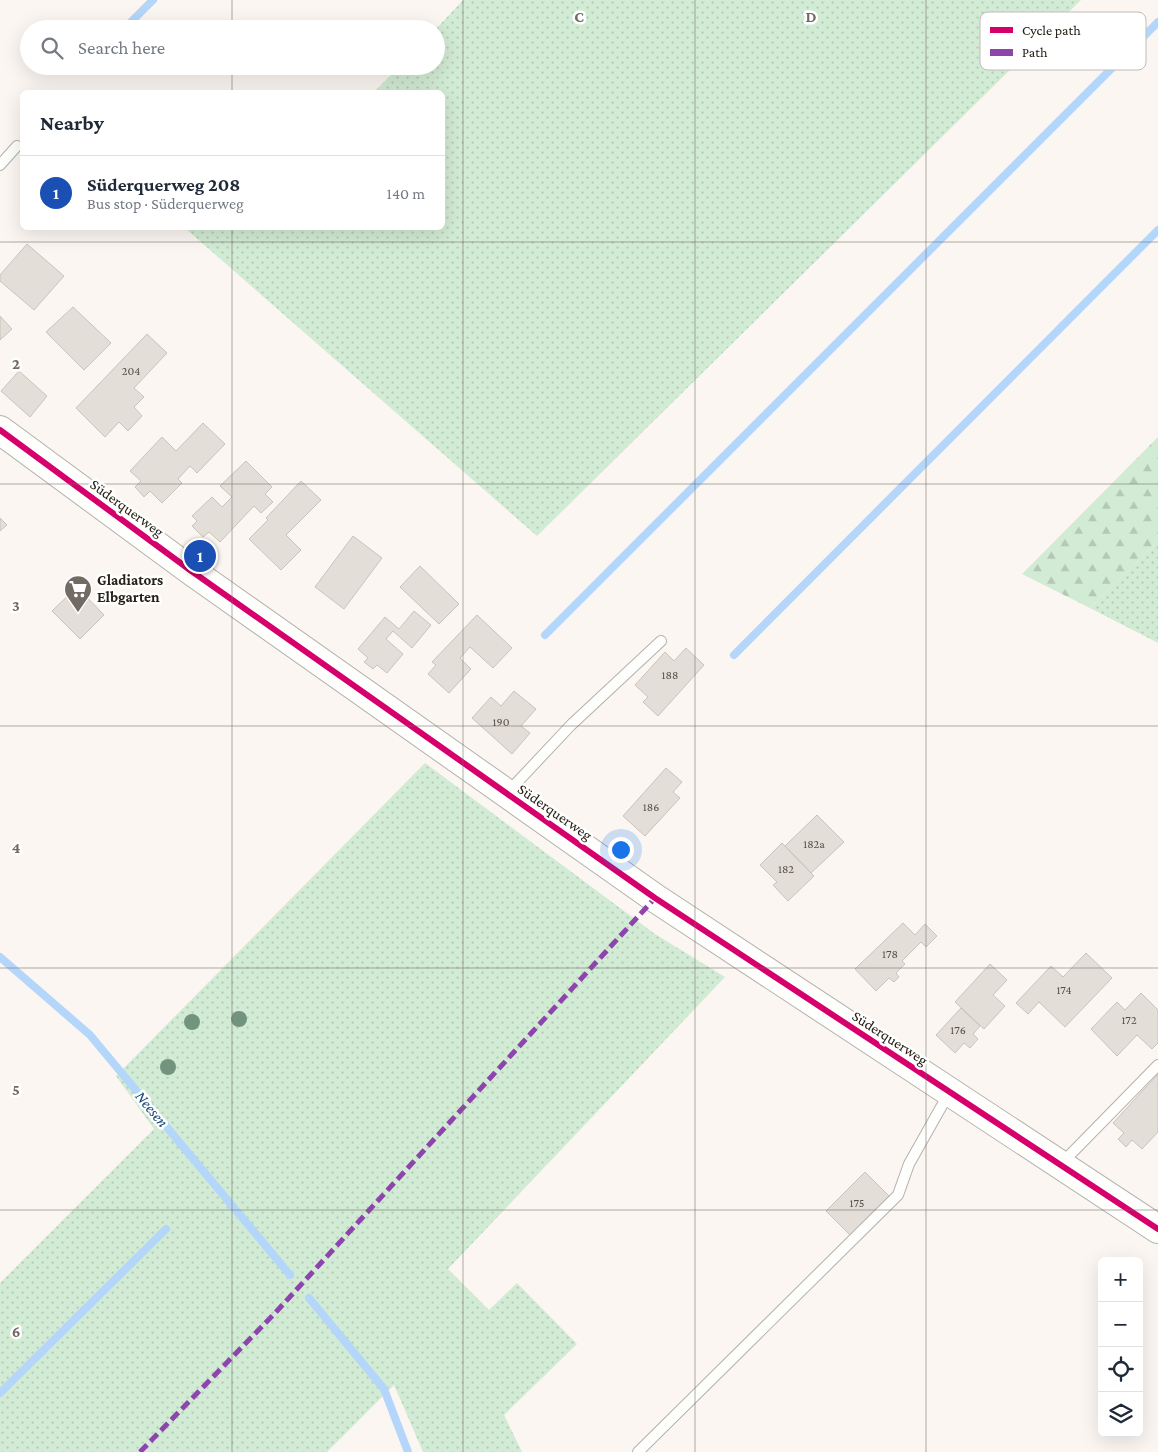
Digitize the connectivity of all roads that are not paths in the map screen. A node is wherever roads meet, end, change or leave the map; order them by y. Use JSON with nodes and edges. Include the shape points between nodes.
{"nodes":[{"id":1,"x":17,"y":146,"type":"dead end"},
{"id":2,"x":0,"y":165,"type":"edge"},
{"id":3,"x":0,"y":430,"type":"edge"},
{"id":4,"x":661,"y":641,"type":"dead end"},
{"id":5,"x":507,"y":794,"type":"junction"},
{"id":6,"x":1158,"y":1064,"type":"edge"},
{"id":7,"x":949,"y":1092,"type":"junction"},
{"id":8,"x":1060,"y":1165,"type":"junction"},
{"id":9,"x":1158,"y":1229,"type":"edge"},
{"id":10,"x":638,"y":1452,"type":"edge"}],
"edges":[{"from":1,"to":2,"type":"lane"},
{"from":3,"to":5,"type":"street","name":"Süderquerweg","via":[[190,570]]},
{"from":4,"to":5,"type":"lane","via":[[571,725]]},
{"from":5,"to":7,"type":"street","name":"Süderquerweg","via":[[655,898]]},
{"from":6,"to":8,"type":"lane"},
{"from":7,"to":8,"type":"street","name":"Süderquerweg"},
{"from":7,"to":10,"type":"lane","via":[[909,1164],[898,1196]]},
{"from":8,"to":9,"type":"street","name":"Süderquerweg"}]}
